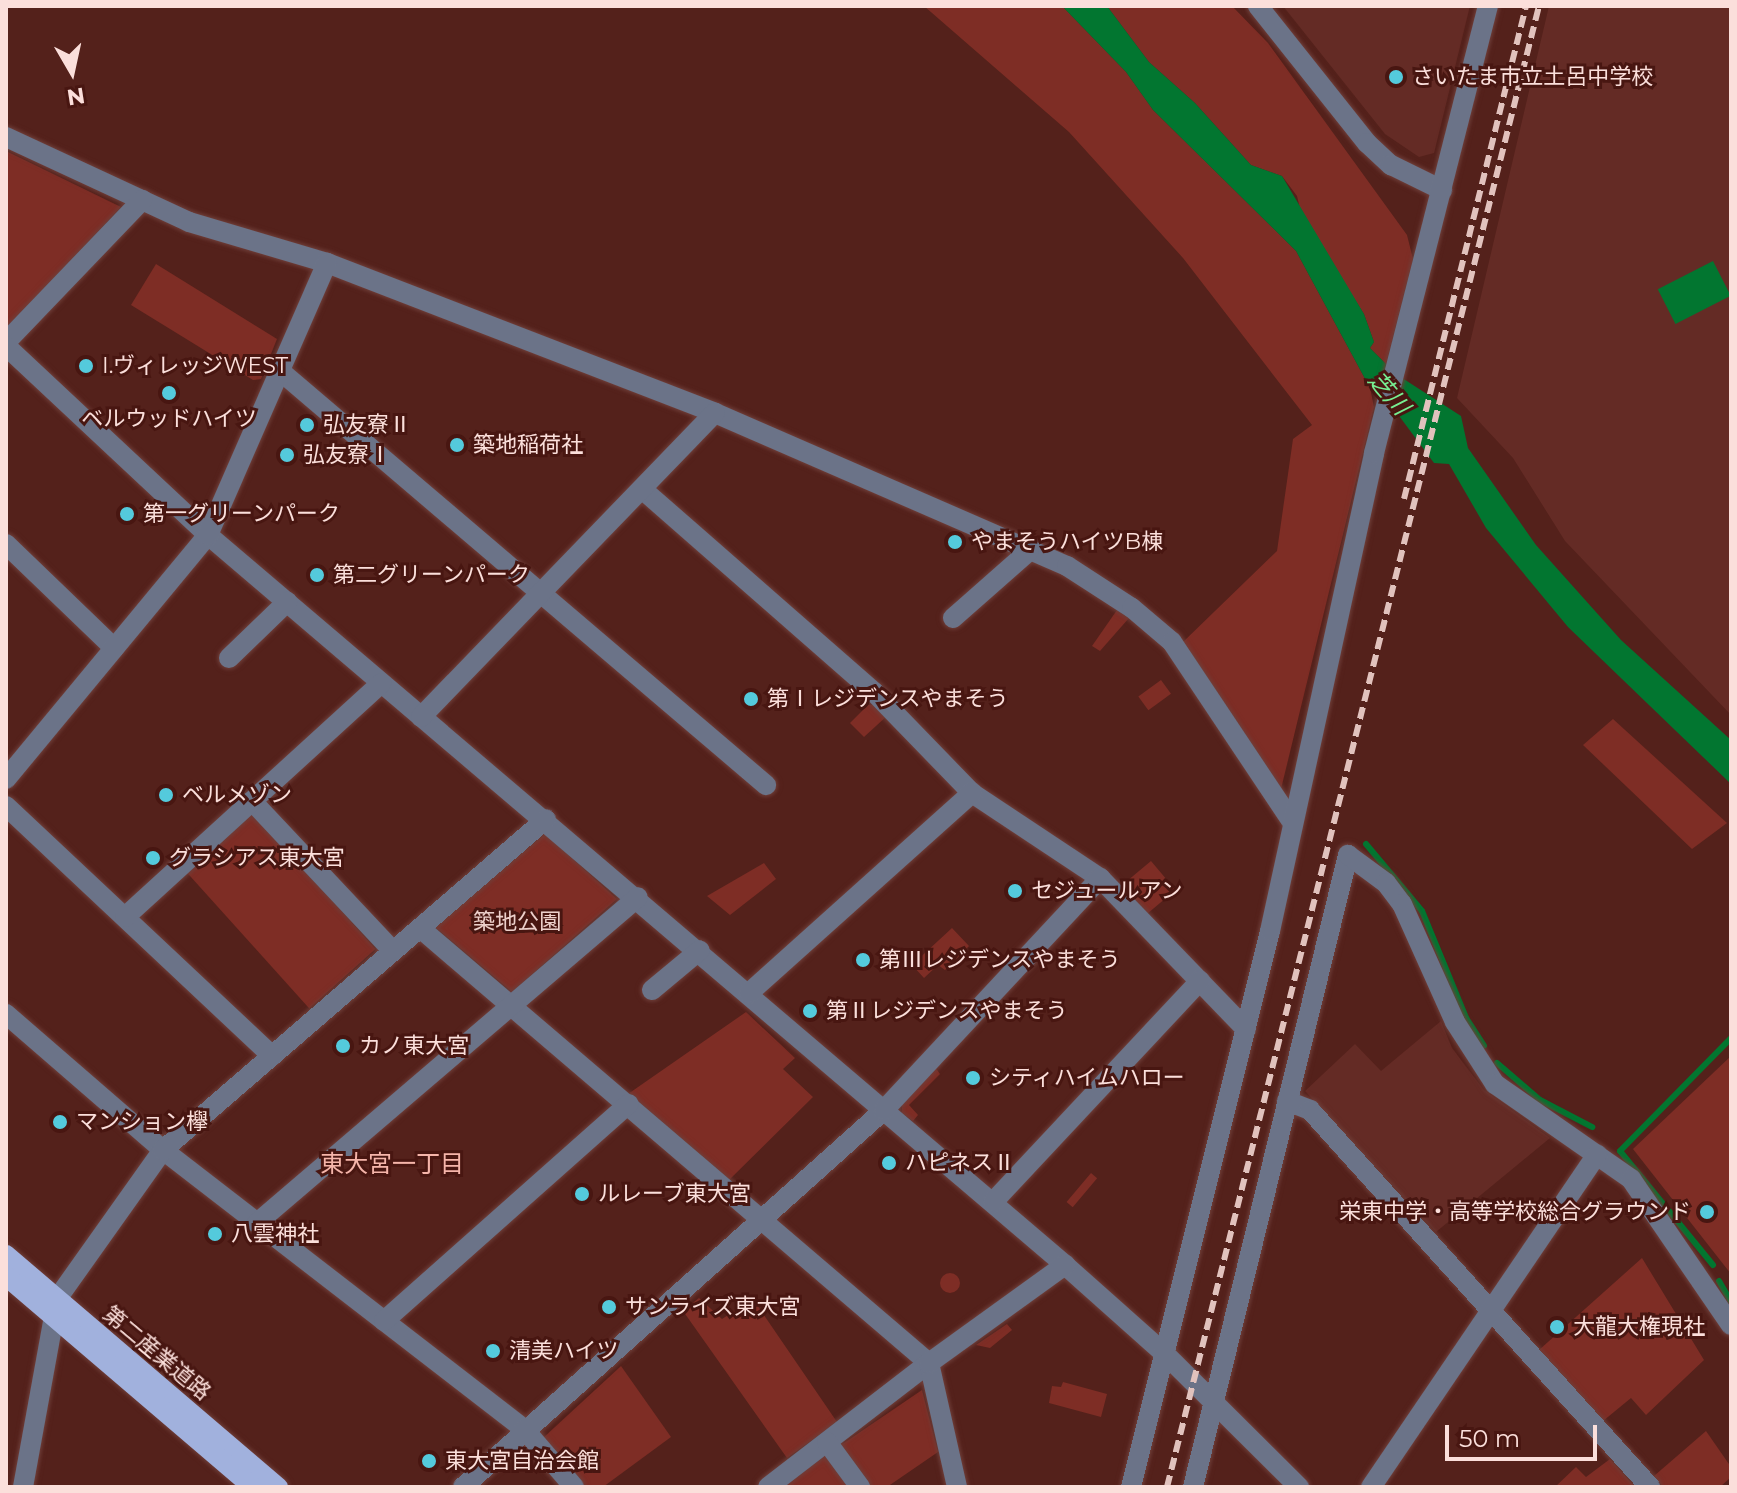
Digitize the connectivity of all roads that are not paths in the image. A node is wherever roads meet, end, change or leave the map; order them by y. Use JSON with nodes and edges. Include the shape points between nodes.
{"nodes":[{"id":1,"x":1258,"y":6,"type":"edge"},
{"id":2,"x":1488,"y":6,"type":"edge"},
{"id":3,"x":6,"y":137,"type":"edge"},
{"id":4,"x":1442,"y":190,"type":"junction"},
{"id":5,"x":142,"y":200,"type":"junction"},
{"id":6,"x":327,"y":263,"type":"junction"},
{"id":7,"x":6,"y":344,"type":"edge"},
{"id":8,"x":279,"y":370,"type":"junction"},
{"id":9,"x":715,"y":413,"type":"junction"},
{"id":10,"x":642,"y":489,"type":"junction"},
{"id":11,"x":208,"y":535,"type":"junction"},
{"id":12,"x":6,"y":544,"type":"edge"},
{"id":13,"x":1029,"y":551,"type":"junction"},
{"id":14,"x":542,"y":592,"type":"junction"},
{"id":15,"x":287,"y":602,"type":"junction"},
{"id":16,"x":953,"y":618,"type":"dead end"},
{"id":17,"x":114,"y":648,"type":"junction"},
{"id":18,"x":229,"y":658,"type":"dead end"},
{"id":19,"x":381,"y":683,"type":"junction"},
{"id":20,"x":421,"y":717,"type":"junction"},
{"id":21,"x":6,"y":779,"type":"edge"},
{"id":22,"x":766,"y":785,"type":"dead end"},
{"id":23,"x":972,"y":793,"type":"junction"},
{"id":24,"x":252,"y":801,"type":"junction"},
{"id":25,"x":6,"y":806,"type":"edge"},
{"id":26,"x":546,"y":819,"type":"junction"},
{"id":27,"x":1290,"y":819,"type":"junction"},
{"id":28,"x":1100,"y":878,"type":"junction"},
{"id":29,"x":638,"y":897,"type":"junction"},
{"id":30,"x":125,"y":917,"type":"junction"},
{"id":31,"x":420,"y":928,"type":"junction"},
{"id":32,"x":700,"y":950,"type":"junction"},
{"id":33,"x":393,"y":951,"type":"junction"},
{"id":34,"x":1200,"y":981,"type":"junction"},
{"id":35,"x":652,"y":990,"type":"dead end"},
{"id":36,"x":749,"y":993,"type":"junction"},
{"id":37,"x":510,"y":1006,"type":"junction"},
{"id":38,"x":6,"y":1014,"type":"edge"},
{"id":39,"x":1246,"y":1029,"type":"junction"},
{"id":40,"x":272,"y":1056,"type":"junction"},
{"id":41,"x":1287,"y":1101,"type":"junction"},
{"id":42,"x":628,"y":1104,"type":"junction"},
{"id":43,"x":884,"y":1110,"type":"junction"},
{"id":44,"x":163,"y":1150,"type":"junction"},
{"id":45,"x":1597,"y":1155,"type":"junction"},
{"id":46,"x":993,"y":1202,"type":"junction"},
{"id":47,"x":763,"y":1218,"type":"junction"},
{"id":48,"x":257,"y":1223,"type":"junction"},
{"id":49,"x":6,"y":1255,"type":"edge"},
{"id":50,"x":1065,"y":1265,"type":"junction"},
{"id":51,"x":6,"y":1276,"type":"edge"},
{"id":52,"x":54,"y":1307,"type":"junction"},
{"id":53,"x":1491,"y":1311,"type":"junction"},
{"id":54,"x":384,"y":1321,"type":"junction"},
{"id":55,"x":1731,"y":1325,"type":"edge"},
{"id":56,"x":1165,"y":1354,"type":"junction"},
{"id":57,"x":929,"y":1363,"type":"junction"},
{"id":58,"x":1213,"y":1401,"type":"junction"},
{"id":59,"x":525,"y":1430,"type":"junction"},
{"id":60,"x":827,"y":1442,"type":"junction"},
{"id":61,"x":23,"y":1487,"type":"edge"},
{"id":62,"x":253,"y":1487,"type":"edge"},
{"id":63,"x":278,"y":1487,"type":"edge"},
{"id":64,"x":463,"y":1487,"type":"edge"},
{"id":65,"x":574,"y":1487,"type":"edge"},
{"id":66,"x":768,"y":1487,"type":"edge"},
{"id":67,"x":860,"y":1487,"type":"edge"},
{"id":68,"x":957,"y":1487,"type":"edge"},
{"id":69,"x":1131,"y":1487,"type":"edge"},
{"id":70,"x":1193,"y":1487,"type":"edge"},
{"id":71,"x":1299,"y":1487,"type":"edge"},
{"id":72,"x":1371,"y":1487,"type":"edge"},
{"id":73,"x":1650,"y":1487,"type":"edge"}],
"edges":[{"from":1,"to":4,"type":"street","via":[[1367,143],[1391,165]]},
{"from":2,"to":4,"type":"street"},
{"from":3,"to":5,"type":"street"},
{"from":4,"to":27,"type":"street"},
{"from":5,"to":6,"type":"street","via":[[189,222]]},
{"from":5,"to":7,"type":"street"},
{"from":6,"to":8,"type":"street"},
{"from":6,"to":9,"type":"street"},
{"from":7,"to":11,"type":"street"},
{"from":8,"to":11,"type":"street"},
{"from":8,"to":14,"type":"street"},
{"from":9,"to":10,"type":"street"},
{"from":9,"to":13,"type":"street"},
{"from":10,"to":14,"type":"street"},
{"from":10,"to":23,"type":"street","via":[[874,692]]},
{"from":11,"to":15,"type":"street"},
{"from":11,"to":17,"type":"street"},
{"from":12,"to":17,"type":"street"},
{"from":13,"to":16,"type":"street"},
{"from":13,"to":27,"type":"street","via":[[1067,566],[1132,608],[1172,642]]},
{"from":14,"to":20,"type":"street"},
{"from":14,"to":22,"type":"street"},
{"from":15,"to":18,"type":"street"},
{"from":15,"to":19,"type":"street"},
{"from":17,"to":21,"type":"street"},
{"from":19,"to":20,"type":"street"},
{"from":19,"to":24,"type":"street"},
{"from":20,"to":26,"type":"street"},
{"from":23,"to":28,"type":"street"},
{"from":23,"to":36,"type":"street"},
{"from":24,"to":30,"type":"street"},
{"from":24,"to":33,"type":"street"},
{"from":25,"to":30,"type":"street"},
{"from":26,"to":29,"type":"street"},
{"from":26,"to":31,"type":"street"},
{"from":27,"to":39,"type":"street"},
{"from":28,"to":34,"type":"street"},
{"from":28,"to":43,"type":"street"},
{"from":29,"to":32,"type":"street"},
{"from":29,"to":37,"type":"street"},
{"from":30,"to":40,"type":"street"},
{"from":31,"to":33,"type":"street"},
{"from":31,"to":37,"type":"street"},
{"from":32,"to":35,"type":"street"},
{"from":32,"to":36,"type":"street"},
{"from":33,"to":40,"type":"street"},
{"from":34,"to":39,"type":"street"},
{"from":34,"to":46,"type":"street"},
{"from":36,"to":43,"type":"street"},
{"from":37,"to":42,"type":"street"},
{"from":37,"to":48,"type":"street"},
{"from":38,"to":44,"type":"street"},
{"from":39,"to":56,"type":"street"},
{"from":40,"to":44,"type":"street"},
{"from":41,"to":45,"type":"street","via":[[1348,855],[1386,883],[1402,904],[1455,1022],[1495,1084]]},
{"from":41,"to":53,"type":"street","via":[[1310,1110]]},
{"from":41,"to":58,"type":"street"},
{"from":42,"to":47,"type":"street"},
{"from":42,"to":54,"type":"street"},
{"from":43,"to":46,"type":"street"},
{"from":43,"to":47,"type":"street"},
{"from":44,"to":48,"type":"street"},
{"from":44,"to":52,"type":"street"},
{"from":45,"to":53,"type":"street"},
{"from":45,"to":55,"type":"street","via":[[1631,1179]]},
{"from":46,"to":50,"type":"street"},
{"from":47,"to":57,"type":"street"},
{"from":47,"to":59,"type":"street"},
{"from":48,"to":54,"type":"street"},
{"from":49,"to":52,"type":"main road","name":"第二産業道路"},
{"from":50,"to":56,"type":"street"},
{"from":50,"to":57,"type":"street"},
{"from":51,"to":52,"type":"main road","name":"第二産業道路"},
{"from":52,"to":61,"type":"street"},
{"from":52,"to":62,"type":"main road","name":"第二産業道路"},
{"from":52,"to":63,"type":"main road","name":"第二産業道路"},
{"from":53,"to":72,"type":"street"},
{"from":53,"to":73,"type":"street"},
{"from":54,"to":59,"type":"street"},
{"from":56,"to":58,"type":"street"},
{"from":56,"to":69,"type":"street"},
{"from":57,"to":60,"type":"street"},
{"from":57,"to":68,"type":"street"},
{"from":58,"to":70,"type":"street"},
{"from":58,"to":71,"type":"street"},
{"from":59,"to":64,"type":"street"},
{"from":59,"to":65,"type":"street"},
{"from":60,"to":66,"type":"street"},
{"from":60,"to":67,"type":"street"}]}
